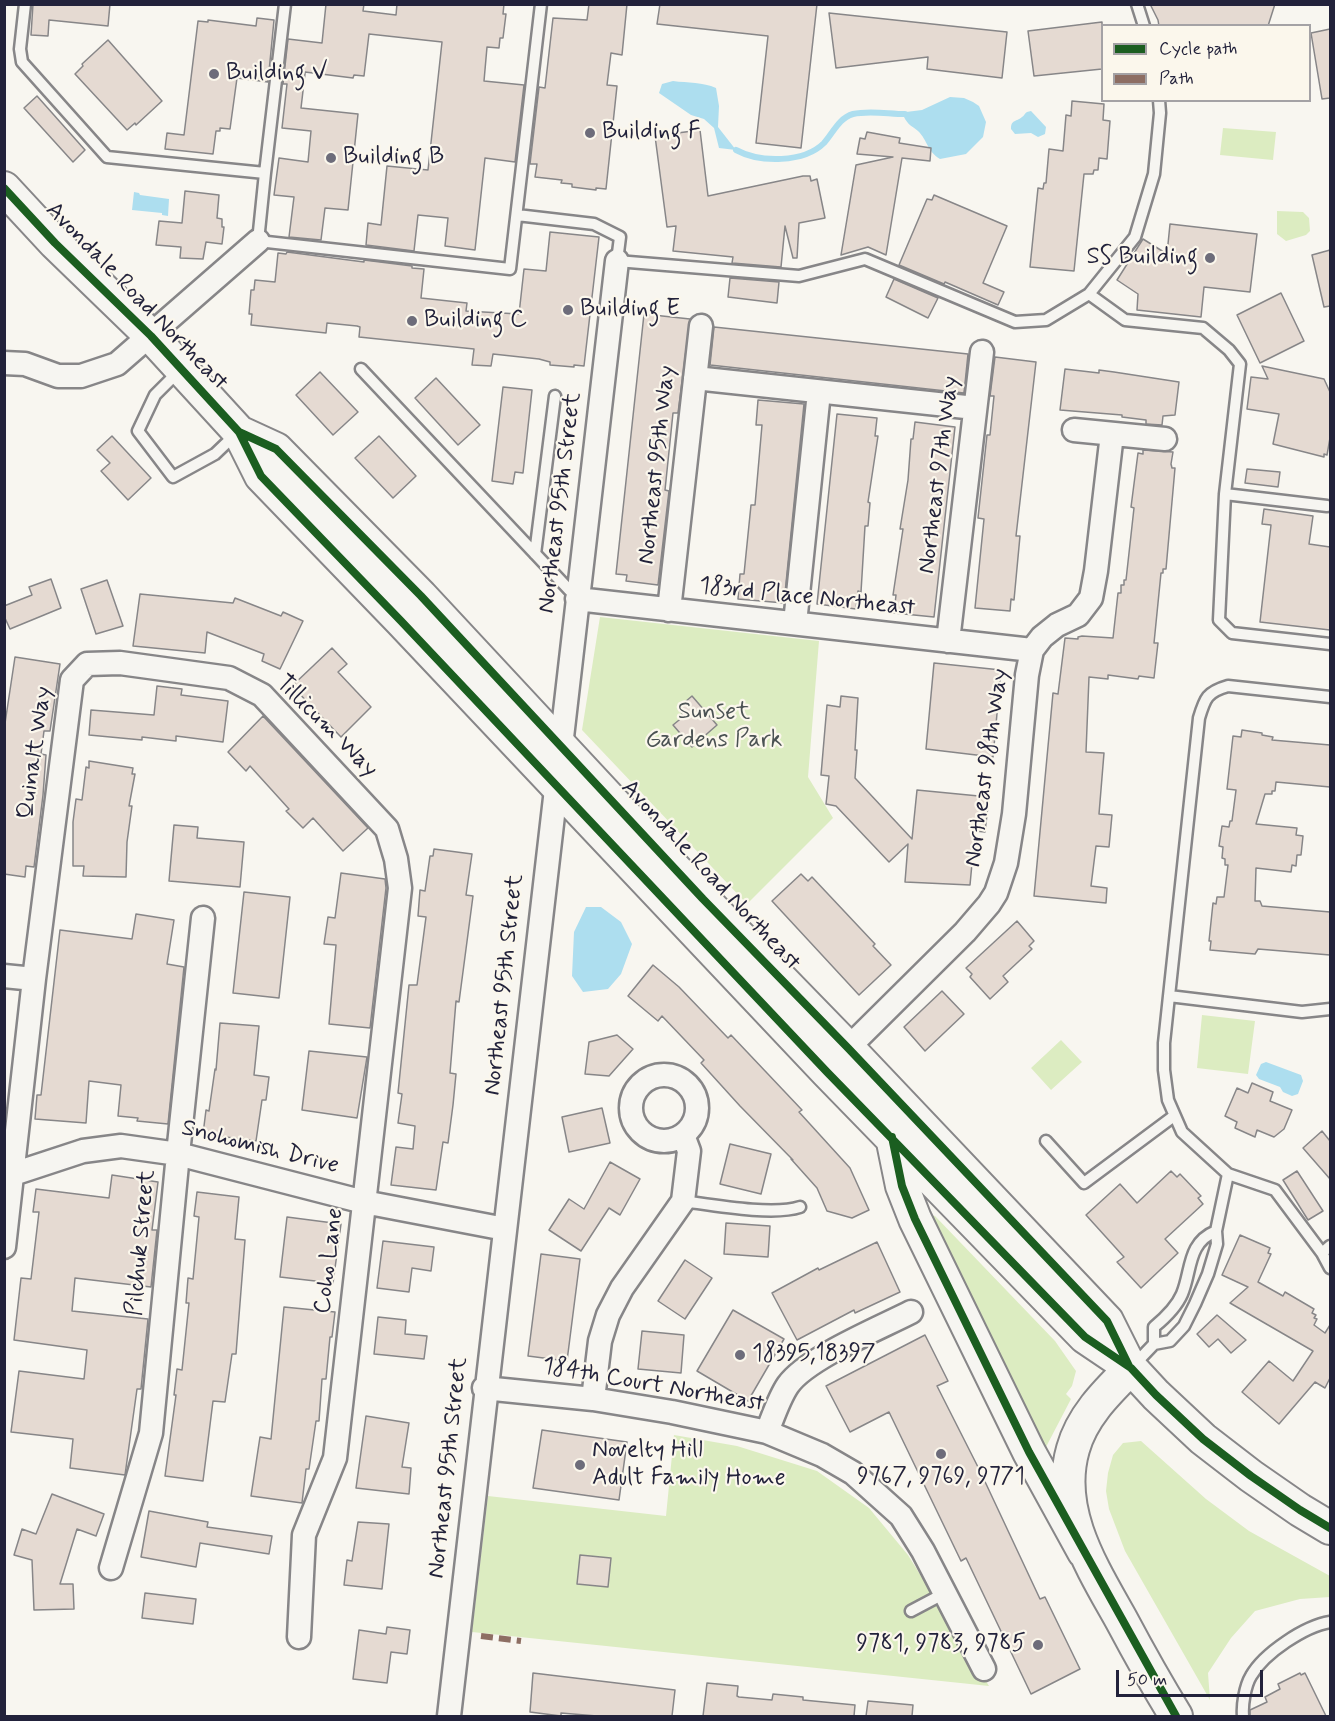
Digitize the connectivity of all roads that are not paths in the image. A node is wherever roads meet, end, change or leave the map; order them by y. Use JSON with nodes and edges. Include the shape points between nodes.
{"nodes":[{"id":1,"x":26,"y":4,"type":"edge"},
{"id":2,"x":285,"y":4,"type":"edge"},
{"id":3,"x":541,"y":4,"type":"edge"},
{"id":4,"x":1137,"y":4,"type":"edge"},
{"id":5,"x":1143,"y":24,"type":"edge"},
{"id":6,"x":1159,"y":102,"type":"edge"},
{"id":7,"x":265,"y":173,"type":"junction"},
{"id":8,"x":6,"y":194,"type":"edge"},
{"id":9,"x":517,"y":215,"type":"junction"},
{"id":10,"x":258,"y":241,"type":"junction"},
{"id":11,"x":617,"y":261,"type":"junction"},
{"id":12,"x":1089,"y":294,"type":"junction"},
{"id":13,"x":701,"y":326,"type":"dead end"},
{"id":14,"x":151,"y":336,"type":"junction"},
{"id":15,"x":982,"y":352,"type":"dead end"},
{"id":16,"x":4,"y":363,"type":"edge"},
{"id":17,"x":360,"y":369,"type":"dead end"},
{"id":18,"x":181,"y":370,"type":"junction"},
{"id":19,"x":695,"y":378,"type":"junction"},
{"id":20,"x":819,"y":392,"type":"junction"},
{"id":21,"x":555,"y":396,"type":"dead end"},
{"id":22,"x":975,"y":408,"type":"junction"},
{"id":23,"x":1074,"y":430,"type":"dead end"},
{"id":24,"x":239,"y":432,"type":"junction"},
{"id":25,"x":1112,"y":434,"type":"junction"},
{"id":26,"x":1165,"y":439,"type":"dead end"},
{"id":27,"x":1225,"y":494,"type":"junction"},
{"id":28,"x":1327,"y":506,"type":"dead end"},
{"id":29,"x":535,"y":554,"type":"junction"},
{"id":30,"x":577,"y":599,"type":"junction"},
{"id":31,"x":669,"y":610,"type":"junction"},
{"id":32,"x":795,"y":623,"type":"junction"},
{"id":33,"x":948,"y":641,"type":"junction"},
{"id":34,"x":1330,"y":644,"type":"edge"},
{"id":35,"x":1032,"y":650,"type":"junction"},
{"id":36,"x":87,"y":664,"type":"joint"},
{"id":37,"x":1330,"y":698,"type":"edge"},
{"id":38,"x":559,"y":744,"type":"junction"},
{"id":39,"x":554,"y":784,"type":"junction"},
{"id":40,"x":400,"y":888,"type":"joint"},
{"id":41,"x":203,"y":918,"type":"dead end"},
{"id":42,"x":4,"y":976,"type":"edge"},
{"id":43,"x":34,"y":979,"type":"junction"},
{"id":44,"x":1169,"y":996,"type":"junction"},
{"id":45,"x":1330,"y":1009,"type":"edge"},
{"id":46,"x":780,"y":1022,"type":"junction"},
{"id":47,"x":848,"y":1048,"type":"junction"},
{"id":48,"x":1174,"y":1116,"type":"junction"},
{"id":49,"x":683,"y":1135,"type":"dead end"},
{"id":50,"x":891,"y":1137,"type":"junction"},
{"id":51,"x":1046,"y":1141,"type":"dead end"},
{"id":52,"x":178,"y":1154,"type":"junction"},
{"id":53,"x":1228,"y":1174,"type":"junction"},
{"id":54,"x":9,"y":1176,"type":"edge"},
{"id":55,"x":683,"y":1201,"type":"junction"},
{"id":56,"x":364,"y":1202,"type":"junction"},
{"id":57,"x":800,"y":1207,"type":"dead end"},
{"id":58,"x":504,"y":1229,"type":"junction"},
{"id":59,"x":1216,"y":1231,"type":"junction"},
{"id":60,"x":4,"y":1246,"type":"edge"},
{"id":61,"x":1326,"y":1249,"type":"edge"},
{"id":62,"x":1330,"y":1268,"type":"edge"},
{"id":63,"x":1182,"y":1294,"type":"junction"},
{"id":64,"x":1195,"y":1304,"type":"junction"},
{"id":65,"x":911,"y":1312,"type":"dead end"},
{"id":66,"x":1154,"y":1344,"type":"junction"},
{"id":67,"x":1131,"y":1368,"type":"junction"},
{"id":68,"x":484,"y":1388,"type":"junction"},
{"id":69,"x":593,"y":1399,"type":"junction"},
{"id":70,"x":766,"y":1432,"type":"junction"},
{"id":71,"x":1330,"y":1528,"type":"edge"},
{"id":72,"x":1084,"y":1552,"type":"junction"},
{"id":73,"x":111,"y":1568,"type":"dead end"},
{"id":74,"x":945,"y":1593,"type":"junction"},
{"id":75,"x":911,"y":1611,"type":"dead end"},
{"id":76,"x":1330,"y":1623,"type":"edge"},
{"id":77,"x":299,"y":1637,"type":"dead end"},
{"id":78,"x":984,"y":1670,"type":"dead end"},
{"id":79,"x":449,"y":1716,"type":"edge"},
{"id":80,"x":1176,"y":1716,"type":"edge"},
{"id":81,"x":1243,"y":1716,"type":"edge"}],
"edges":[{"from":1,"to":7,"type":"lane","via":[[22,62],[107,157]]},
{"from":2,"to":7,"type":"lane"},
{"from":3,"to":9,"type":"lane"},
{"from":4,"to":5,"type":"lane"},
{"from":6,"to":12,"type":"lane","via":[[1154,174],[1135,237]]},
{"from":7,"to":10,"type":"lane"},
{"from":8,"to":14,"type":"main road","name":"Avondale Road Northeast"},
{"from":9,"to":10,"type":"lane","via":[[510,269]]},
{"from":9,"to":11,"type":"lane","via":[[594,224],[620,237]]},
{"from":10,"to":14,"type":"street"},
{"from":11,"to":12,"type":"lane","via":[[798,276],[865,260],[1015,322],[1046,320]]},
{"from":11,"to":30,"type":"street","name":"Northeast 95th Street"},
{"from":12,"to":27,"type":"lane","via":[[1125,320],[1203,328],[1240,364]]},
{"from":13,"to":19,"type":"street","name":"Northeast 95th Way"},
{"from":14,"to":16,"type":"street","via":[[117,364],[81,376],[58,376],[25,364]]},
{"from":14,"to":18,"type":"main road","name":"Avondale Road Northeast"},
{"from":15,"to":22,"type":"street","name":"Northeast 97th Way"},
{"from":17,"to":29,"type":"lane"},
{"from":18,"to":24,"type":"main road","name":"Avondale Road Northeast"},
{"from":18,"to":24,"type":"lane","via":[[155,395],[138,431],[173,477],[215,454]]},
{"from":19,"to":20,"type":"street"},
{"from":19,"to":31,"type":"street","name":"Northeast 95th Way"},
{"from":20,"to":22,"type":"street"},
{"from":20,"to":32,"type":"street"},
{"from":21,"to":29,"type":"lane"},
{"from":22,"to":33,"type":"street","name":"Northeast 97th Way"},
{"from":23,"to":25,"type":"street"},
{"from":24,"to":38,"type":"main road","name":"Avondale Road Northeast","via":[[276,449],[422,596]]},
{"from":24,"to":39,"type":"main road","name":"Avondale Road Northeast","via":[[261,476]]},
{"from":25,"to":26,"type":"street"},
{"from":25,"to":35,"type":"street","via":[[1091,598],[1078,615],[1042,637]]},
{"from":27,"to":28,"type":"lane"},
{"from":27,"to":34,"type":"lane","via":[[1219,620],[1232,633]]},
{"from":29,"to":30,"type":"lane"},
{"from":30,"to":31,"type":"street","name":"183rd Place Northeast"},
{"from":30,"to":38,"type":"street","name":"Northeast 95th Street"},
{"from":31,"to":32,"type":"street","name":"183rd Place Northeast"},
{"from":32,"to":33,"type":"street","name":"183rd Place Northeast"},
{"from":33,"to":35,"type":"street","name":"183rd Place Northeast"},
{"from":35,"to":47,"type":"street","name":"Northeast 98th Way","via":[[1014,814],[1006,863],[996,893],[965,932]]},
{"from":36,"to":40,"type":"street","name":"Tillicum Way","via":[[120,663],[228,678],[262,695],[387,829]]},
{"from":36,"to":43,"type":"street","name":"Quinalt Way","via":[[72,680]]},
{"from":37,"to":44,"type":"lane","via":[[1228,686],[1205,699],[1199,718]]},
{"from":38,"to":39,"type":"street","name":"Northeast 95th Street"},
{"from":38,"to":47,"type":"main road","name":"Avondale Road Northeast","via":[[718,916]]},
{"from":39,"to":46,"type":"main road","name":"Avondale Road Northeast"},
{"from":39,"to":58,"type":"street","name":"Northeast 95th Street"},
{"from":40,"to":56,"type":"street","name":"Coho Lane"},
{"from":41,"to":52,"type":"street","name":"Pilchuk Street"},
{"from":42,"to":43,"type":"street"},
{"from":43,"to":54,"type":"street","name":"Quinalt Way"},
{"from":44,"to":45,"type":"lane","via":[[1302,1012]]},
{"from":44,"to":48,"type":"lane","via":[[1164,1070]]},
{"from":46,"to":47,"type":"main road","via":[[802,1026],[835,1052]]},
{"from":46,"to":50,"type":"main road","name":"Avondale Road Northeast"},
{"from":47,"to":67,"type":"main road","name":"Avondale Road Northeast","via":[[1107,1321]]},
{"from":48,"to":51,"type":"lane","via":[[1084,1183]]},
{"from":48,"to":53,"type":"lane","via":[[1182,1132]]},
{"from":49,"to":55,"type":"street","via":[[688,1151]]},
{"from":50,"to":67,"type":"main road","name":"Avondale Road Northeast","via":[[1085,1337]]},
{"from":50,"to":72,"type":"main road","via":[[902,1186],[915,1219],[1029,1452]]},
{"from":52,"to":54,"type":"street","name":"Snohomish Drive","via":[[121,1146],[83,1151]]},
{"from":52,"to":56,"type":"street","name":"Snohomish Drive"},
{"from":52,"to":73,"type":"street","name":"Pilchuk Street","via":[[151,1434]]},
{"from":53,"to":59,"type":"lane"},
{"from":53,"to":61,"type":"lane","via":[[1275,1190]]},
{"from":54,"to":60,"type":"street","name":"Quinalt Way"},
{"from":55,"to":57,"type":"lane","via":[[789,1211]]},
{"from":55,"to":69,"type":"street","via":[[622,1288],[608,1315],[600,1341]]},
{"from":56,"to":58,"type":"street","name":"Snohomish Drive"},
{"from":56,"to":77,"type":"street","name":"Coho Lane","via":[[334,1458],[304,1534]]},
{"from":58,"to":68,"type":"street","name":"Northeast 95th Street"},
{"from":59,"to":63,"type":"lane","via":[[1203,1238],[1195,1249]]},
{"from":59,"to":64,"type":"lane","via":[[1217,1244]]},
{"from":61,"to":62,"type":"lane"},
{"from":63,"to":64,"type":"lane"},
{"from":63,"to":66,"type":"lane","via":[[1154,1327]]},
{"from":64,"to":66,"type":"lane","via":[[1184,1326],[1170,1341]]},
{"from":65,"to":70,"type":"street","via":[[801,1372],[788,1386]]},
{"from":66,"to":67,"type":"lane"},
{"from":67,"to":71,"type":"main road","name":"Avondale Road Northeast","via":[[1203,1439]]},
{"from":67,"to":72,"type":"main road","via":[[1099,1401],[1083,1424],[1073,1450],[1069,1493]]},
{"from":68,"to":69,"type":"street","name":"184th Court Northeast"},
{"from":68,"to":79,"type":"street","name":"Northeast 95th Street"},
{"from":69,"to":70,"type":"street","name":"184th Court Northeast"},
{"from":70,"to":74,"type":"street","name":"184th Court Northeast","via":[[822,1455],[876,1493],[901,1516]]},
{"from":72,"to":80,"type":"main road"},
{"from":74,"to":75,"type":"lane"},
{"from":74,"to":78,"type":"street","name":"184th Court Northeast"},
{"from":76,"to":81,"type":"lane","via":[[1318,1624],[1270,1653],[1251,1676]]}]}
